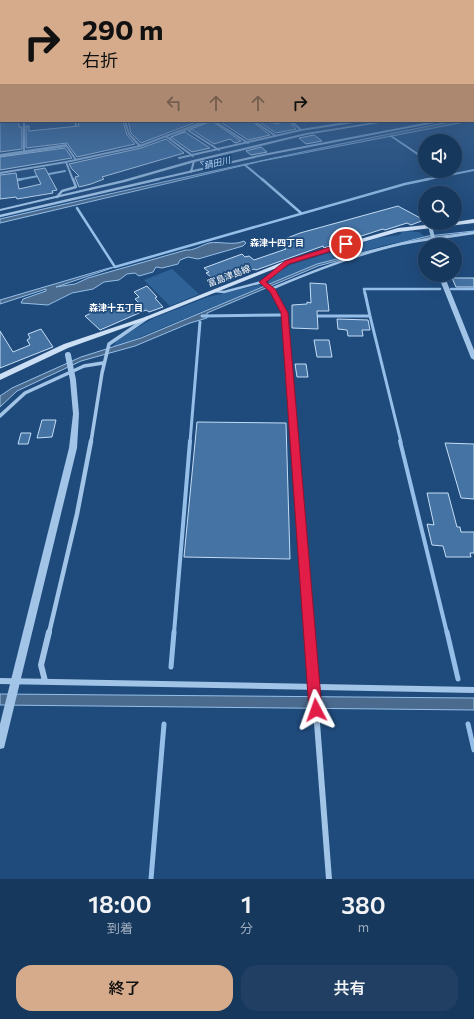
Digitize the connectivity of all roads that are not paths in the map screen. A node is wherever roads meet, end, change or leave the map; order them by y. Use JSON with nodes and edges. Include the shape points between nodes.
{"nodes":[{"id":1,"x":24,"y":132,"type":"edge"},
{"id":2,"x":128,"y":132,"type":"edge"},
{"id":3,"x":178,"y":132,"type":"edge"},
{"id":4,"x":191,"y":132,"type":"edge"},
{"id":5,"x":231,"y":132,"type":"edge"},
{"id":6,"x":270,"y":132,"type":"edge"},
{"id":7,"x":293,"y":132,"type":"edge"},
{"id":8,"x":309,"y":132,"type":"edge"},
{"id":9,"x":319,"y":132,"type":"edge"},
{"id":10,"x":383,"y":132,"type":"edge"},
{"id":11,"x":306,"y":134,"type":"junction"},
{"id":12,"x":276,"y":136,"type":"junction"},
{"id":13,"x":166,"y":137,"type":"junction"},
{"id":14,"x":248,"y":143,"type":"junction"},
{"id":15,"x":140,"y":146,"type":"junction"},
{"id":16,"x":254,"y":146,"type":"junction"},
{"id":17,"x":218,"y":150,"type":"junction"},
{"id":18,"x":24,"y":151,"type":"junction"},
{"id":19,"x":0,"y":154,"type":"edge"},
{"id":20,"x":193,"y":156,"type":"junction"},
{"id":21,"x":179,"y":158,"type":"dead end"},
{"id":22,"x":76,"y":160,"type":"junction"},
{"id":23,"x":194,"y":161,"type":"junction"},
{"id":24,"x":66,"y":162,"type":"junction"},
{"id":25,"x":191,"y":172,"type":"junction"},
{"id":26,"x":0,"y":173,"type":"edge"},
{"id":27,"x":57,"y":197,"type":"junction"},
{"id":28,"x":0,"y":210,"type":"edge"},
{"id":29,"x":0,"y":216,"type":"edge"},
{"id":30,"x":474,"y":221,"type":"edge"},
{"id":31,"x":462,"y":222,"type":"edge"},
{"id":32,"x":418,"y":228,"type":"edge"},
{"id":33,"x":474,"y":233,"type":"edge"},
{"id":34,"x":440,"y":238,"type":"edge"},
{"id":35,"x":418,"y":242,"type":"edge"},
{"id":36,"x":287,"y":262,"type":"junction"},
{"id":37,"x":444,"y":282,"type":"edge"},
{"id":38,"x":263,"y":283,"type":"junction"},
{"id":39,"x":270,"y":289,"type":"junction"},
{"id":40,"x":214,"y":291,"type":"junction"},
{"id":41,"x":146,"y":318,"type":"junction"},
{"id":42,"x":66,"y":346,"type":"junction"},
{"id":43,"x":474,"y":358,"type":"edge"},
{"id":44,"x":103,"y":363,"type":"junction"},
{"id":45,"x":0,"y":377,"type":"edge"},
{"id":46,"x":0,"y":416,"type":"edge"},
{"id":47,"x":0,"y":681,"type":"edge"},
{"id":48,"x":45,"y":682,"type":"junction"},
{"id":49,"x":15,"y":685,"type":"junction"},
{"id":50,"x":474,"y":690,"type":"edge"},
{"id":51,"x":314,"y":691,"type":"junction"},
{"id":52,"x":0,"y":744,"type":"edge"},
{"id":53,"x":329,"y":879,"type":"edge"}],
"edges":[{"from":1,"to":18,"type":"street"},
{"from":2,"to":15,"type":"street"},
{"from":3,"to":13,"type":"street"},
{"from":4,"to":17,"type":"street"},
{"from":5,"to":14,"type":"street"},
{"from":6,"to":12,"type":"street"},
{"from":7,"to":12,"type":"street"},
{"from":8,"to":11,"type":"street"},
{"from":9,"to":11,"type":"street"},
{"from":10,"to":25,"type":"street"},
{"from":11,"to":16,"type":"street"},
{"from":12,"to":14,"type":"street"},
{"from":13,"to":15,"type":"street"},
{"from":13,"to":20,"type":"street"},
{"from":14,"to":17,"type":"street"},
{"from":15,"to":22,"type":"street"},
{"from":16,"to":17,"type":"street"},
{"from":16,"to":23,"type":"street"},
{"from":17,"to":20,"type":"street"},
{"from":18,"to":19,"type":"street"},
{"from":18,"to":22,"type":"street","via":[[68,145]]},
{"from":20,"to":21,"type":"street"},
{"from":22,"to":24,"type":"street"},
{"from":23,"to":25,"type":"street"},
{"from":23,"to":27,"type":"street"},
{"from":24,"to":26,"type":"street"},
{"from":24,"to":27,"type":"street","via":[[76,188],[62,191]]},
{"from":25,"to":29,"type":"street"},
{"from":27,"to":28,"type":"street"},
{"from":30,"to":31,"type":"main road","name":"富島津島線"},
{"from":32,"to":36,"type":"main road","name":"富島津島線","via":[[376,235]]},
{"from":33,"to":34,"type":"street"},
{"from":35,"to":39,"type":"street","via":[[338,262]]},
{"from":36,"to":38,"type":"street"},
{"from":36,"to":40,"type":"main road","name":"富島津島線"},
{"from":37,"to":43,"type":"street"},
{"from":38,"to":39,"type":"street"},
{"from":38,"to":40,"type":"street","via":[[224,292]]},
{"from":39,"to":51,"type":"street","via":[[284,313]]},
{"from":40,"to":41,"type":"main road","name":"富島津島線"},
{"from":41,"to":42,"type":"main road","name":"富島津島線"},
{"from":41,"to":44,"type":"street","via":[[142,324],[114,339],[108,347]]},
{"from":42,"to":45,"type":"main road","name":"富島津島線"},
{"from":42,"to":49,"type":"street","bridge":true,"via":[[76,414],[73,448]]},
{"from":44,"to":46,"type":"street","via":[[84,366],[25,393]]},
{"from":44,"to":48,"type":"street","via":[[79,503],[41,665]]},
{"from":47,"to":49,"type":"street"},
{"from":48,"to":49,"type":"street"},
{"from":48,"to":51,"type":"street"},
{"from":49,"to":52,"type":"street"},
{"from":50,"to":51,"type":"street"},
{"from":51,"to":53,"type":"street"}]}
